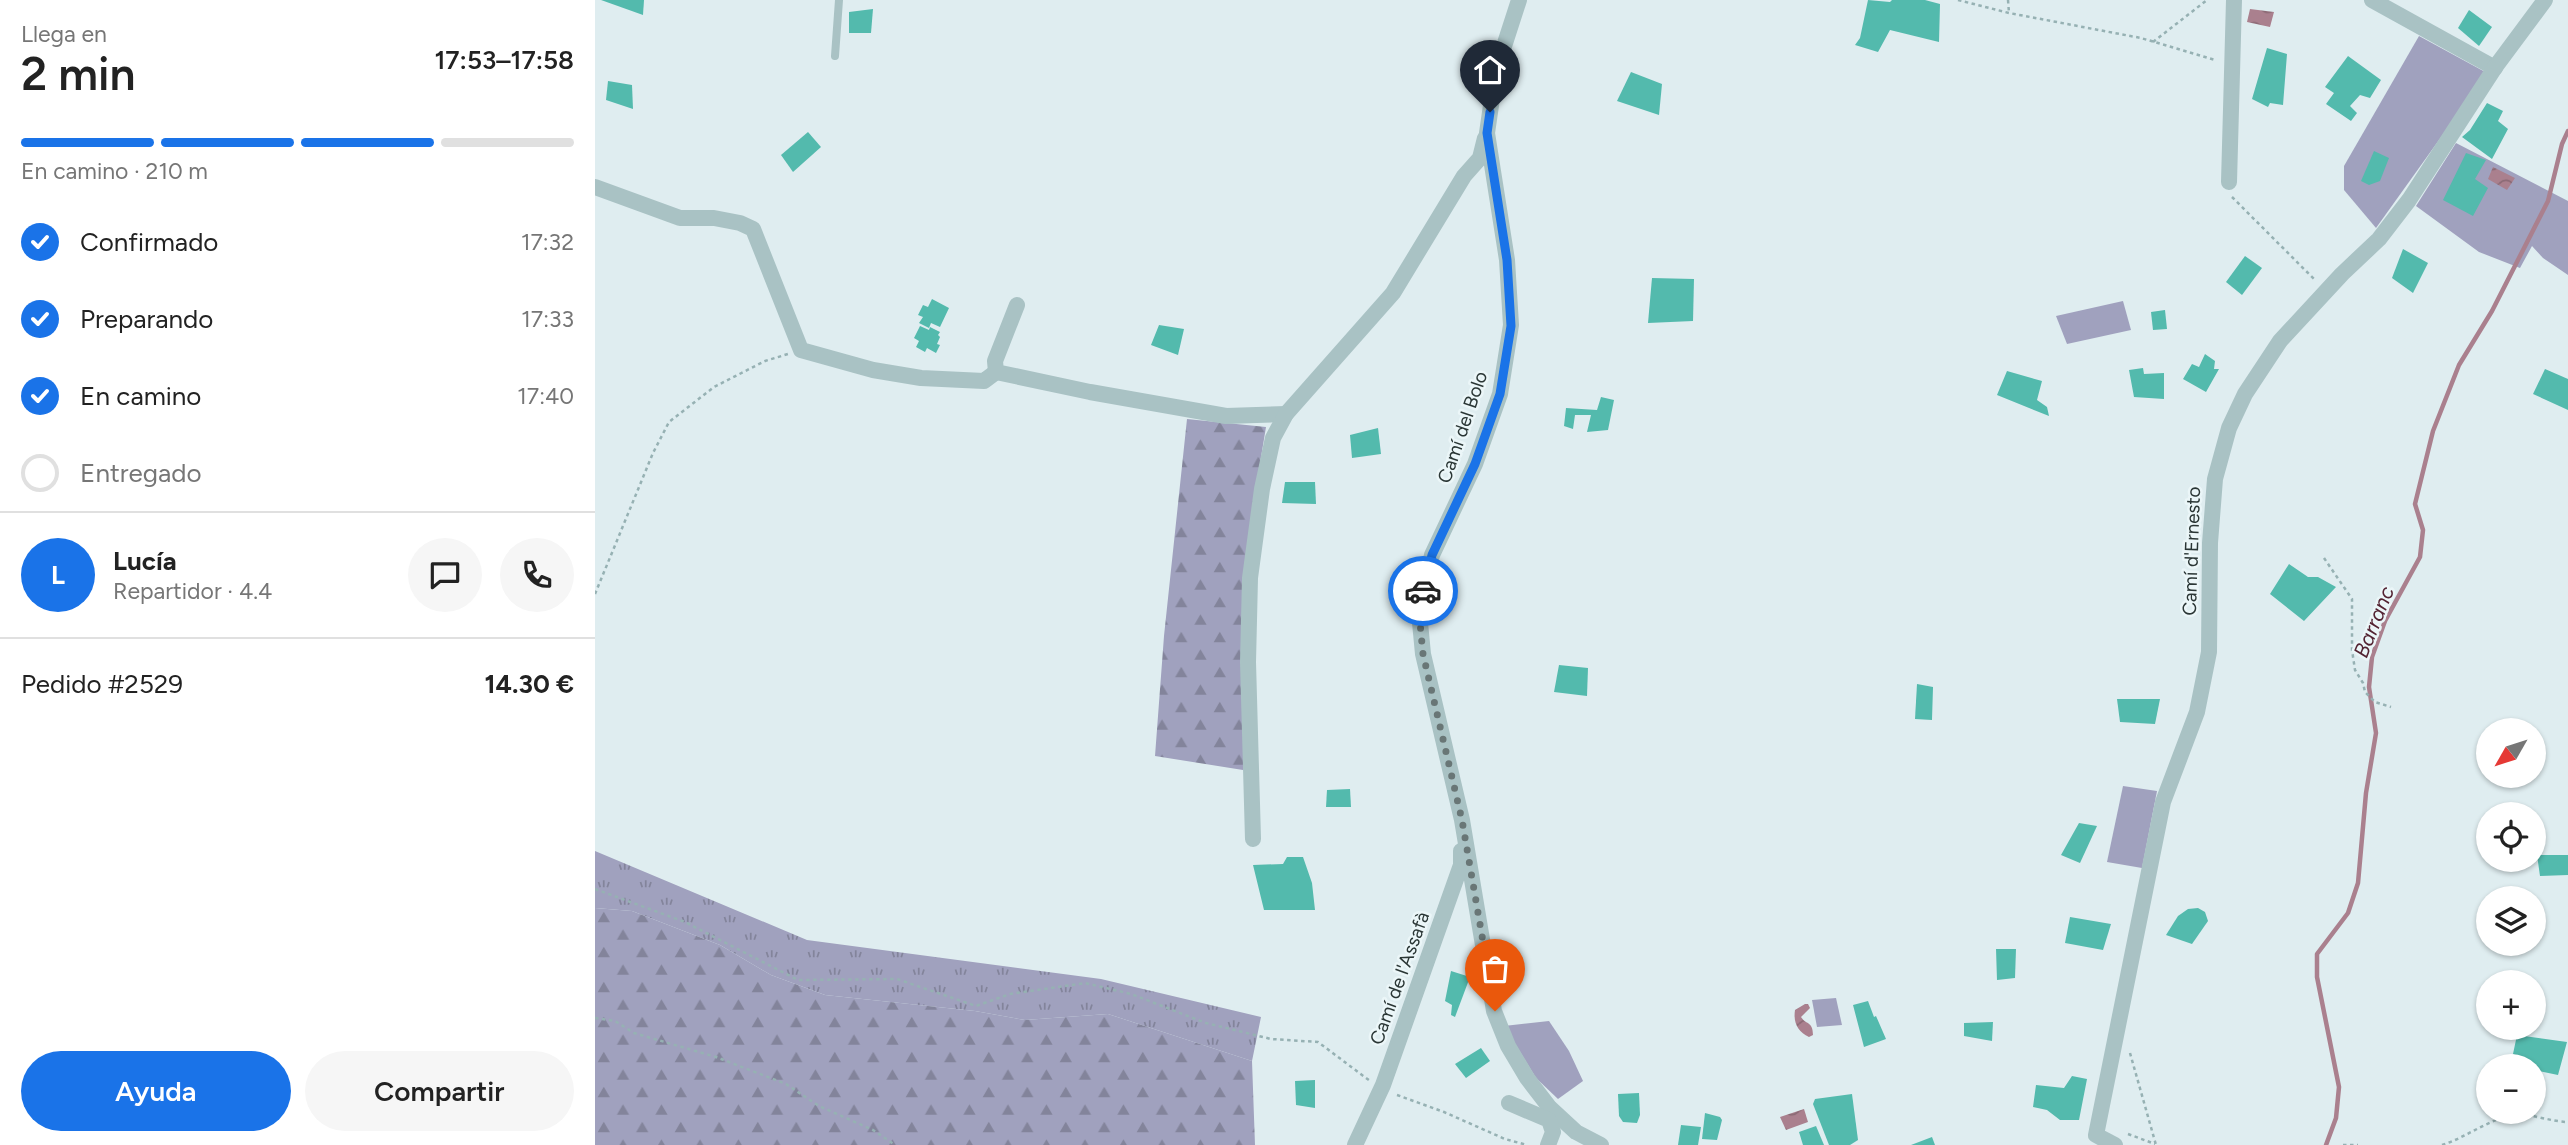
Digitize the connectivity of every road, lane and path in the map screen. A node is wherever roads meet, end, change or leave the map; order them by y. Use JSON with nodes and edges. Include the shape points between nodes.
{"nodes":[{"id":1,"x":839,"y":0,"type":"edge"},
{"id":2,"x":1519,"y":0,"type":"edge"},
{"id":3,"x":1958,"y":0,"type":"edge"},
{"id":4,"x":2008,"y":0,"type":"edge"},
{"id":5,"x":2207,"y":0,"type":"edge"},
{"id":6,"x":2234,"y":0,"type":"edge"},
{"id":7,"x":2372,"y":0,"type":"edge"},
{"id":8,"x":2545,"y":0,"type":"edge"},
{"id":9,"x":2009,"y":13,"type":"junction"},
{"id":10,"x":2153,"y":42,"type":"junction"},
{"id":11,"x":835,"y":56,"type":"dead end"},
{"id":12,"x":2232,"y":65,"type":"junction"},
{"id":13,"x":2495,"y":68,"type":"junction"},
{"id":14,"x":1487,"y":133,"type":"junction"},
{"id":15,"x":2229,"y":182,"type":"joint"},
{"id":16,"x":595,"y":187,"type":"edge"},
{"id":17,"x":2326,"y":291,"type":"junction"},
{"id":18,"x":1017,"y":305,"type":"dead end"},
{"id":19,"x":801,"y":350,"type":"junction"},
{"id":20,"x":996,"y":372,"type":"junction"},
{"id":21,"x":1286,"y":414,"type":"junction"},
{"id":22,"x":2324,"y":558,"type":"dead end"},
{"id":23,"x":595,"y":594,"type":"edge"},
{"id":24,"x":2391,"y":708,"type":"dead end"},
{"id":25,"x":1462,"y":820,"type":"junction"},
{"id":26,"x":1253,"y":839,"type":"dead end"},
{"id":27,"x":595,"y":889,"type":"edge"},
{"id":28,"x":595,"y":1018,"type":"edge"},
{"id":29,"x":2127,"y":1042,"type":"dead end"},
{"id":30,"x":1381,"y":1089,"type":"junction"},
{"id":31,"x":1509,"y":1103,"type":"dead end"},
{"id":32,"x":1549,"y":1120,"type":"junction"},
{"id":33,"x":2568,"y":1122,"type":"edge"},
{"id":34,"x":1571,"y":1128,"type":"junction"},
{"id":35,"x":895,"y":1145,"type":"edge"},
{"id":36,"x":1355,"y":1145,"type":"edge"},
{"id":37,"x":1527,"y":1145,"type":"edge"},
{"id":38,"x":1548,"y":1145,"type":"edge"},
{"id":39,"x":1601,"y":1145,"type":"edge"},
{"id":40,"x":2115,"y":1145,"type":"edge"},
{"id":41,"x":2157,"y":1145,"type":"edge"},
{"id":42,"x":2343,"y":1145,"type":"edge"},
{"id":43,"x":2358,"y":1145,"type":"edge"},
{"id":44,"x":2442,"y":1145,"type":"edge"}],
"edges":[{"from":1,"to":11,"type":"lane"},
{"from":2,"to":14,"type":"street","name":"Camí del Bolo","via":[[1496,71]]},
{"from":3,"to":9,"type":"path"},
{"from":4,"to":9,"type":"path"},
{"from":5,"to":10,"type":"path"},
{"from":6,"to":12,"type":"street"},
{"from":7,"to":13,"type":"street"},
{"from":8,"to":13,"type":"street","name":"Camí d'Ernesto"},
{"from":9,"to":10,"type":"path"},
{"from":10,"to":12,"type":"path"},
{"from":12,"to":15,"type":"street"},
{"from":13,"to":17,"type":"street","name":"Camí d'Ernesto","via":[[2409,200],[2379,239]]},
{"from":14,"to":21,"type":"street","via":[[1480,158],[1464,176],[1393,293]]},
{"from":14,"to":25,"type":"street","name":"Camí del Bolo","via":[[1507,260],[1511,326],[1500,394],[1475,464],[1432,555],[1419,612],[1423,654]]},
{"from":15,"to":17,"type":"path","via":[[2228,192]]},
{"from":16,"to":19,"type":"street","via":[[680,218],[714,218],[753,229]]},
{"from":17,"to":40,"type":"street","name":"Camí d'Ernesto","via":[[2280,341],[2245,394],[2229,428],[2215,480],[2209,652],[2197,712],[2163,802],[2096,1135]]},
{"from":18,"to":20,"type":"street","via":[[995,361]]},
{"from":19,"to":20,"type":"street","via":[[921,379],[984,381]]},
{"from":19,"to":23,"type":"path","via":[[765,361],[714,387],[669,422]]},
{"from":20,"to":21,"type":"street","via":[[1226,416]]},
{"from":21,"to":26,"type":"street","via":[[1273,438],[1250,578]]},
{"from":22,"to":24,"type":"path","via":[[2352,599],[2355,670],[2375,702]]},
{"from":25,"to":30,"type":"street","name":"Camí de l'Assafà","via":[[1461,865]]},
{"from":25,"to":34,"type":"street","via":[[1495,1011],[1527,1078]]},
{"from":27,"to":30,"type":"path","via":[[685,922],[798,980],[897,979],[976,1006],[1010,994],[1085,983],[1131,994],[1206,1023],[1271,1039],[1318,1042]]},
{"from":28,"to":35,"type":"path","via":[[615,1021],[634,1034],[716,1057],[786,1084]]},
{"from":29,"to":41,"type":"path"},
{"from":30,"to":36,"type":"street","name":"Camí de l'Assafà"},
{"from":30,"to":37,"type":"path"},
{"from":31,"to":32,"type":"street"},
{"from":32,"to":34,"type":"street"},
{"from":32,"to":38,"type":"street","via":[[1553,1132]]},
{"from":33,"to":44,"type":"path","via":[[2520,1114]]},
{"from":34,"to":39,"type":"street"},
{"from":42,"to":43,"type":"path"}]}
